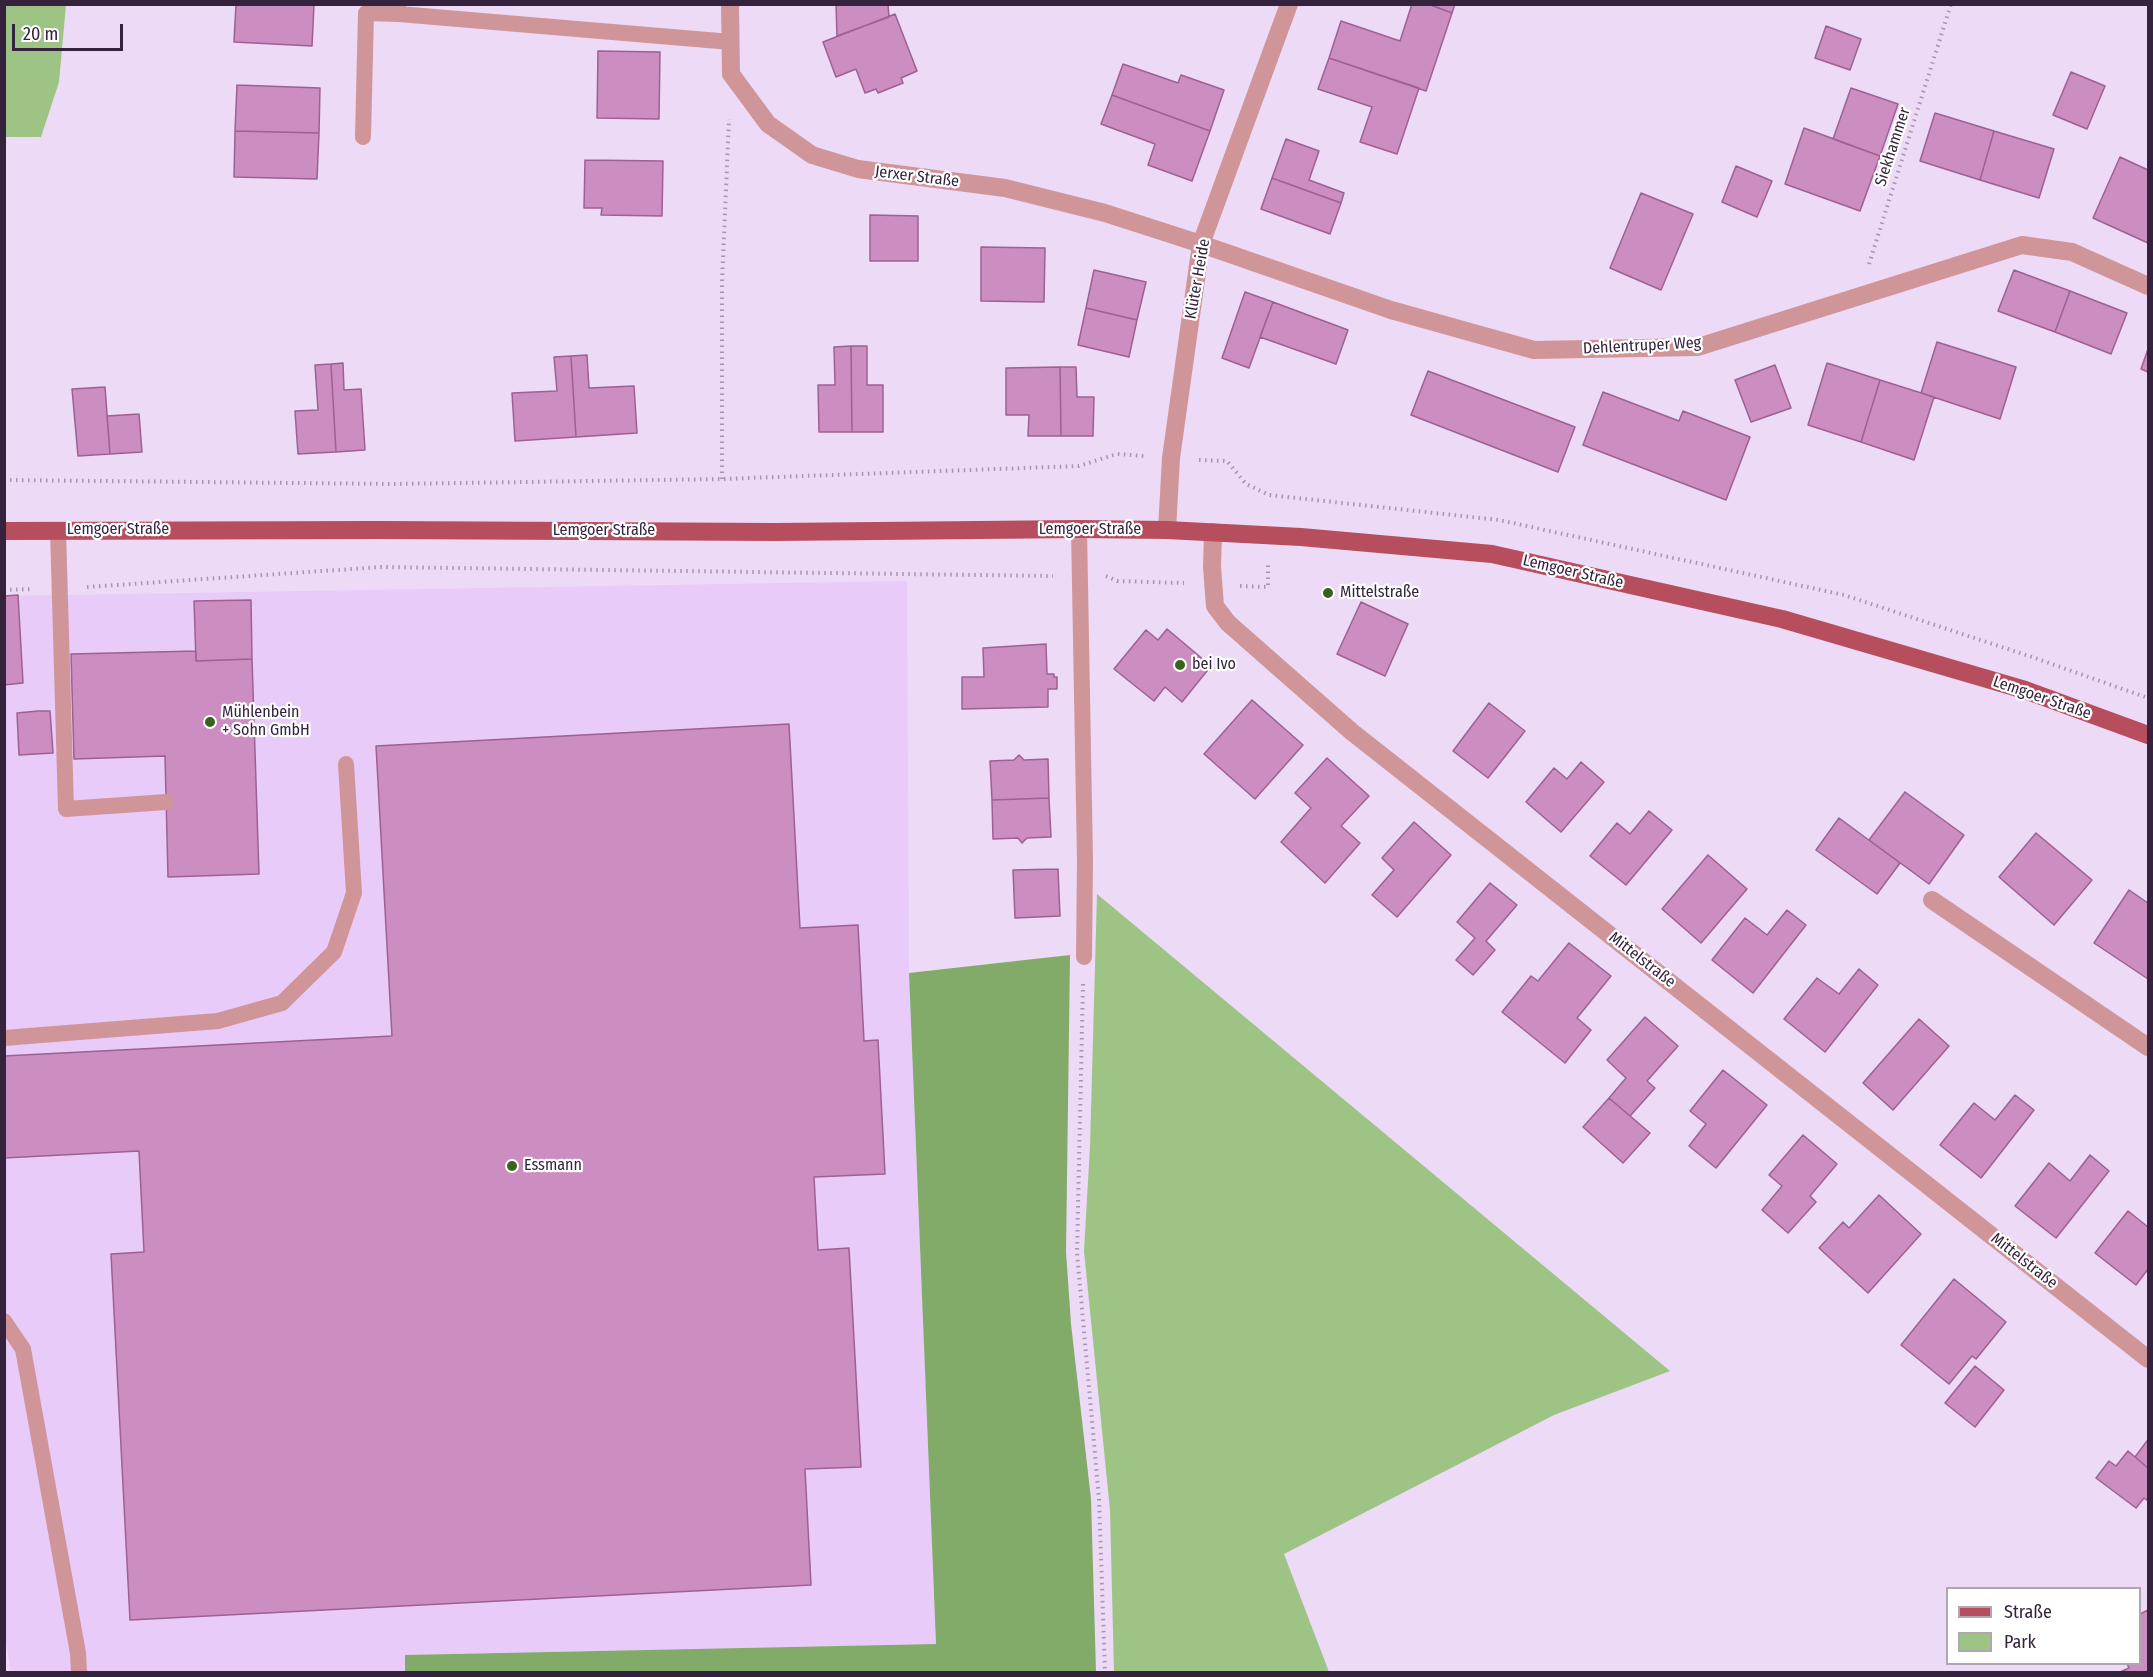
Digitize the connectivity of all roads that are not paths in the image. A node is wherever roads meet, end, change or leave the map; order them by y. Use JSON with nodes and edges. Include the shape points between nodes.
{"nodes":[{"id":1,"x":730,"y":4,"type":"edge"},
{"id":2,"x":1289,"y":4,"type":"edge"},
{"id":3,"x":398,"y":9,"type":"edge"},
{"id":4,"x":731,"y":42,"type":"junction"},
{"id":5,"x":363,"y":137,"type":"dead end"},
{"id":6,"x":1201,"y":244,"type":"junction"},
{"id":7,"x":2148,"y":286,"type":"edge"},
{"id":8,"x":1079,"y":529,"type":"junction"},
{"id":9,"x":58,"y":530,"type":"junction"},
{"id":10,"x":4,"y":531,"type":"edge"},
{"id":11,"x":1167,"y":531,"type":"junction"},
{"id":12,"x":1213,"y":532,"type":"junction"},
{"id":13,"x":2148,"y":735,"type":"edge"},
{"id":14,"x":346,"y":764,"type":"dead end"},
{"id":15,"x":166,"y":802,"type":"dead end"},
{"id":16,"x":1932,"y":900,"type":"dead end"},
{"id":17,"x":1084,"y":957,"type":"road end"},
{"id":18,"x":4,"y":1038,"type":"edge"},
{"id":19,"x":2148,"y":1047,"type":"edge"},
{"id":20,"x":4,"y":1321,"type":"edge"},
{"id":21,"x":2144,"y":1350,"type":"edge"},
{"id":22,"x":79,"y":1672,"type":"edge"}],
"edges":[{"from":1,"to":4,"type":"street"},
{"from":2,"to":6,"type":"street","name":"Klüter Heide"},
{"from":3,"to":4,"type":"lane"},
{"from":3,"to":5,"type":"lane","via":[[366,13]]},
{"from":4,"to":6,"type":"street","name":"Jerxer Straße","via":[[731,74],[768,124],[812,155],[858,169],[1005,188],[1105,213]]},
{"from":6,"to":7,"type":"street","name":"Dehlentruper Weg","via":[[1391,310],[1534,350],[1698,347],[2022,245],[2072,252]]},
{"from":6,"to":11,"type":"street","name":"Klüter Heide","via":[[1171,458]]},
{"from":8,"to":9,"type":"main road","name":"Lemgoer Straße"},
{"from":8,"to":11,"type":"main road","name":"Lemgoer Straße"},
{"from":8,"to":17,"type":"lane"},
{"from":9,"to":10,"type":"main road","name":"Lemgoer Straße"},
{"from":9,"to":15,"type":"lane","via":[[66,809]]},
{"from":11,"to":12,"type":"main road","name":"Lemgoer Straße"},
{"from":12,"to":13,"type":"main road","name":"Lemgoer Straße","via":[[1492,554],[1782,620],[2025,690]]},
{"from":12,"to":21,"type":"street","name":"Mittelstraße","via":[[1215,606],[1228,623],[1352,732]]},
{"from":14,"to":18,"type":"lane","via":[[354,893],[334,952],[282,1003],[218,1021]]},
{"from":16,"to":19,"type":"street"},
{"from":20,"to":22,"type":"lane","via":[[22,1349]]}]}
